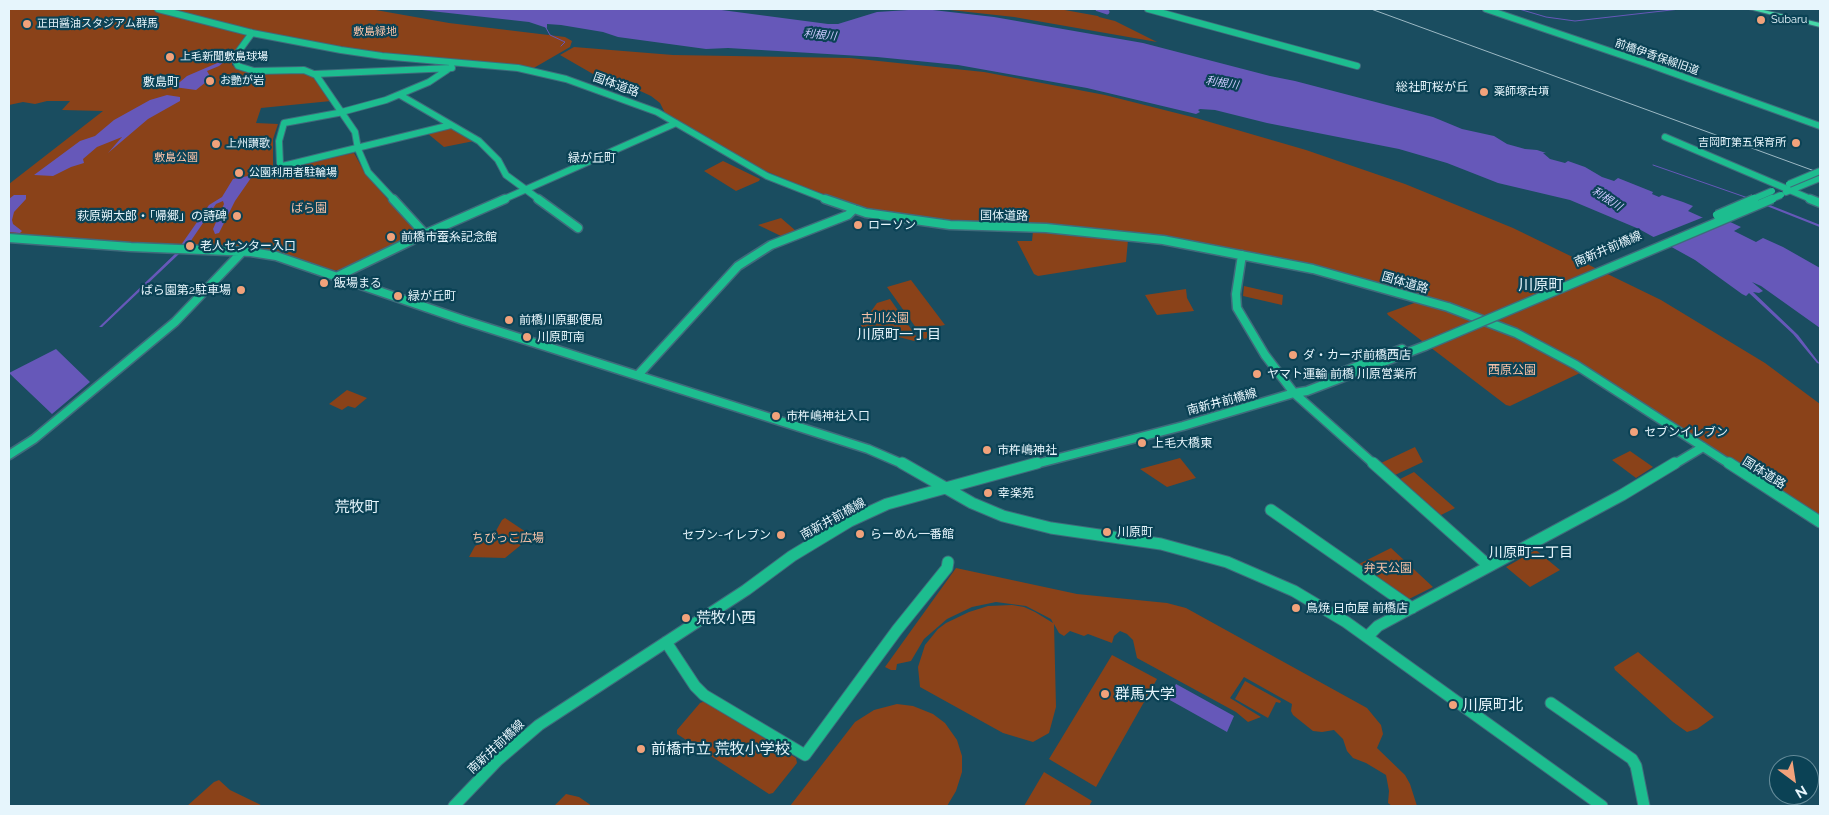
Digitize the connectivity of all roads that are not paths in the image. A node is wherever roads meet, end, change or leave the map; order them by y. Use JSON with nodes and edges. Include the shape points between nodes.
{"nodes":[{"id":1,"x":158,"y":9,"type":"edge"},
{"id":2,"x":1148,"y":9,"type":"edge"},
{"id":3,"x":1486,"y":9,"type":"edge"},
{"id":4,"x":1512,"y":9,"type":"edge"},
{"id":5,"x":1752,"y":9,"type":"edge"},
{"id":6,"x":1761,"y":9,"type":"edge"},
{"id":7,"x":1504,"y":15,"type":"junction"},
{"id":8,"x":1820,"y":24,"type":"edge"},
{"id":9,"x":252,"y":33,"type":"junction"},
{"id":10,"x":1357,"y":66,"type":"dead end"},
{"id":11,"x":450,"y":68,"type":"junction"},
{"id":12,"x":314,"y":74,"type":"junction"},
{"id":13,"x":546,"y":78,"type":"dead end"},
{"id":14,"x":400,"y":94,"type":"junction"},
{"id":15,"x":342,"y":112,"type":"junction"},
{"id":16,"x":676,"y":123,"type":"junction"},
{"id":17,"x":451,"y":125,"type":"junction"},
{"id":18,"x":1820,"y":126,"type":"edge"},
{"id":19,"x":1665,"y":137,"type":"dead end"},
{"id":20,"x":358,"y":149,"type":"junction"},
{"id":21,"x":1820,"y":171,"type":"edge"},
{"id":22,"x":509,"y":176,"type":"junction"},
{"id":23,"x":1820,"y":178,"type":"edge"},
{"id":24,"x":526,"y":189,"type":"junction"},
{"id":25,"x":1784,"y":189,"type":"junction"},
{"id":26,"x":1820,"y":203,"type":"edge"},
{"id":27,"x":854,"y":209,"type":"junction"},
{"id":28,"x":578,"y":228,"type":"dead end"},
{"id":29,"x":425,"y":234,"type":"junction"},
{"id":30,"x":9,"y":238,"type":"edge"},
{"id":31,"x":242,"y":252,"type":"junction"},
{"id":32,"x":1242,"y":255,"type":"junction"},
{"id":33,"x":336,"y":277,"type":"junction"},
{"id":34,"x":1423,"y":344,"type":"junction"},
{"id":35,"x":638,"y":375,"type":"junction"},
{"id":36,"x":1294,"y":393,"type":"junction"},
{"id":37,"x":1703,"y":447,"type":"junction"},
{"id":38,"x":9,"y":455,"type":"edge"},
{"id":39,"x":944,"y":487,"type":"junction"},
{"id":40,"x":1271,"y":510,"type":"dead end"},
{"id":41,"x":1820,"y":522,"type":"edge"},
{"id":42,"x":948,"y":562,"type":"dead end"},
{"id":43,"x":1489,"y":566,"type":"junction"},
{"id":44,"x":1412,"y":608,"type":"junction"},
{"id":45,"x":1367,"y":637,"type":"junction"},
{"id":46,"x":666,"y":642,"type":"junction"},
{"id":47,"x":1551,"y":703,"type":"dead end"},
{"id":48,"x":454,"y":806,"type":"edge"},
{"id":49,"x":1602,"y":806,"type":"edge"},
{"id":50,"x":1644,"y":806,"type":"edge"}],
"edges":[{"from":1,"to":9,"type":"street","name":"国体道路"},
{"from":2,"to":10,"type":"street"},
{"from":3,"to":7,"type":"street","name":"前橋伊香保線旧道"},
{"from":4,"to":7,"type":"street"},
{"from":5,"to":8,"type":"main road"},
{"from":6,"to":8,"type":"main road"},
{"from":7,"to":18,"type":"street","name":"前橋伊香保線旧道"},
{"from":9,"to":12,"type":"street","via":[[235,58],[240,68],[260,72],[304,70]]},
{"from":9,"to":16,"type":"street","name":"国体道路","via":[[373,54],[548,74],[648,109]]},
{"from":11,"to":12,"type":"street"},
{"from":11,"to":13,"type":"street","via":[[515,72]]},
{"from":11,"to":14,"type":"street"},
{"from":12,"to":15,"type":"street"},
{"from":14,"to":15,"type":"street"},
{"from":14,"to":17,"type":"street"},
{"from":14,"to":22,"type":"street","via":[[483,140],[502,160]]},
{"from":15,"to":20,"type":"street","via":[[355,132]]},
{"from":15,"to":20,"type":"street","via":[[284,123],[279,142],[280,164],[285,166]]},
{"from":16,"to":24,"type":"street"},
{"from":16,"to":27,"type":"street","name":"国体道路","via":[[767,176]]},
{"from":17,"to":20,"type":"street"},
{"from":17,"to":22,"type":"street","via":[[482,143]]},
{"from":19,"to":25,"type":"street"},
{"from":20,"to":29,"type":"street","via":[[368,172]]},
{"from":21,"to":25,"type":"street","name":"南新井前橋線","bridge":true},
{"from":22,"to":24,"type":"street"},
{"from":23,"to":25,"type":"street","name":"南新井前橋線","via":[[1797,188]]},
{"from":24,"to":28,"type":"street"},
{"from":24,"to":29,"type":"street"},
{"from":25,"to":26,"type":"street"},
{"from":25,"to":34,"type":"street","name":"南新井前橋線","bridge":true},
{"from":25,"to":34,"type":"street","name":"南新井前橋線","bridge":true,"via":[[1772,191]]},
{"from":27,"to":32,"type":"street","name":"国体道路","via":[[956,225],[1046,228],[1145,238]]},
{"from":27,"to":35,"type":"street","via":[[848,215],[771,245],[738,266]]},
{"from":29,"to":33,"type":"street"},
{"from":30,"to":31,"type":"street"},
{"from":31,"to":33,"type":"street","via":[[276,256]]},
{"from":31,"to":38,"type":"street","via":[[176,322],[34,439]]},
{"from":32,"to":36,"type":"street","via":[[1237,308],[1265,355]]},
{"from":32,"to":37,"type":"street","name":"国体道路","via":[[1335,274],[1440,304],[1497,325],[1576,365]]},
{"from":33,"to":35,"type":"street"},
{"from":34,"to":36,"type":"street","name":"南新井前橋線","via":[[1354,374]]},
{"from":35,"to":39,"type":"street","via":[[868,449],[908,466]]},
{"from":36,"to":39,"type":"street","name":"南新井前橋線","via":[[1265,404]]},
{"from":36,"to":43,"type":"street"},
{"from":37,"to":41,"type":"street","name":"国体道路"},
{"from":37,"to":43,"type":"street","via":[[1622,495]]},
{"from":39,"to":45,"type":"street","via":[[990,512],[1017,520],[1161,544],[1227,562],[1294,591]]},
{"from":39,"to":46,"type":"street","name":"南新井前橋線","via":[[887,504],[838,527]]},
{"from":40,"to":44,"type":"street"},
{"from":42,"to":46,"type":"street","via":[[947,568],[805,755],[704,695]]},
{"from":43,"to":44,"type":"street"},
{"from":44,"to":45,"type":"street","via":[[1378,626]]},
{"from":45,"to":49,"type":"street"},
{"from":46,"to":48,"type":"street","name":"南新井前橋線","via":[[538,725],[498,760]]},
{"from":47,"to":50,"type":"street","via":[[1632,760]]}]}
